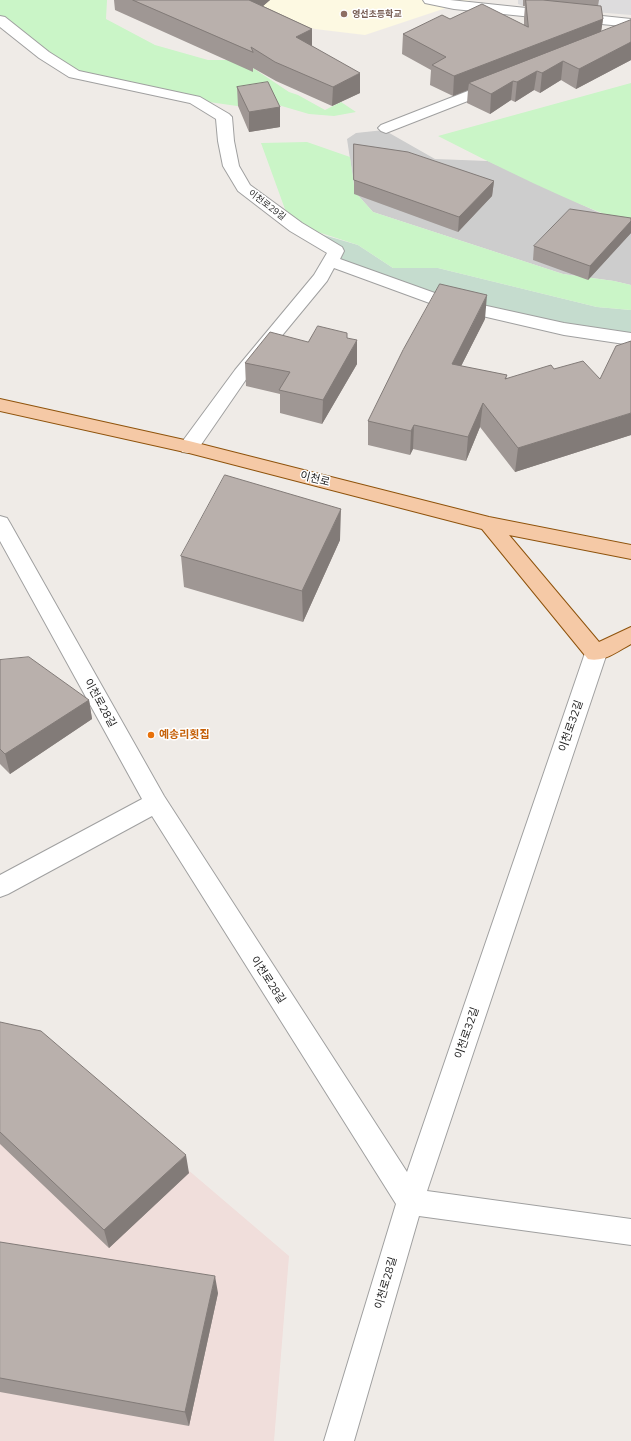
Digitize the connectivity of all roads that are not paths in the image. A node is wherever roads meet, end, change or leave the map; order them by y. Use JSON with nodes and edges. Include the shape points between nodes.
{"nodes":[{"id":1,"x":430,"y":0,"type":"edge"},
{"id":2,"x":508,"y":5,"type":"edge"},
{"id":3,"x":0,"y":20,"type":"edge"},
{"id":4,"x":629,"y":30,"type":"edge"},
{"id":5,"x":512,"y":78,"type":"edge"},
{"id":6,"x":386,"y":128,"type":"dead end"},
{"id":7,"x":330,"y":261,"type":"junction"},
{"id":8,"x":631,"y":340,"type":"edge"},
{"id":9,"x":0,"y":405,"type":"edge"},
{"id":10,"x":189,"y":447,"type":"junction"},
{"id":11,"x":489,"y":524,"type":"junction"},
{"id":12,"x":3,"y":534,"type":"edge"},
{"id":13,"x":631,"y":552,"type":"edge"},
{"id":14,"x":631,"y":636,"type":"edge"},
{"id":15,"x":596,"y":653,"type":"junction"},
{"id":16,"x":156,"y":803,"type":"junction"},
{"id":17,"x":0,"y":886,"type":"edge"},
{"id":18,"x":410,"y":1202,"type":"junction"},
{"id":19,"x":631,"y":1232,"type":"edge"},
{"id":20,"x":339,"y":1441,"type":"edge"}],
"edges":[{"from":1,"to":2,"type":"street","via":[[454,5]]},
{"from":2,"to":4,"type":"street"},
{"from":3,"to":7,"type":"street","name":"이천로29길","via":[[44,55],[74,74],[195,100],[224,117],[231,166],[244,188],[296,227],[336,251]]},
{"from":5,"to":6,"type":"street"},
{"from":7,"to":8,"type":"street","via":[[441,300],[564,329]]},
{"from":7,"to":10,"type":"street","via":[[321,277],[241,374]]},
{"from":9,"to":10,"type":"main road","name":"이천로"},
{"from":10,"to":11,"type":"main road","name":"이천로"},
{"from":11,"to":13,"type":"main road","name":"이천로"},
{"from":11,"to":15,"type":"main road"},
{"from":12,"to":16,"type":"street","name":"이천로28길"},
{"from":14,"to":15,"type":"main road"},
{"from":15,"to":18,"type":"street","name":"이천로32길"},
{"from":16,"to":17,"type":"street"},
{"from":16,"to":18,"type":"street","name":"이천로28길"},
{"from":18,"to":19,"type":"street"},
{"from":18,"to":20,"type":"street","name":"이천로28길"}]}
